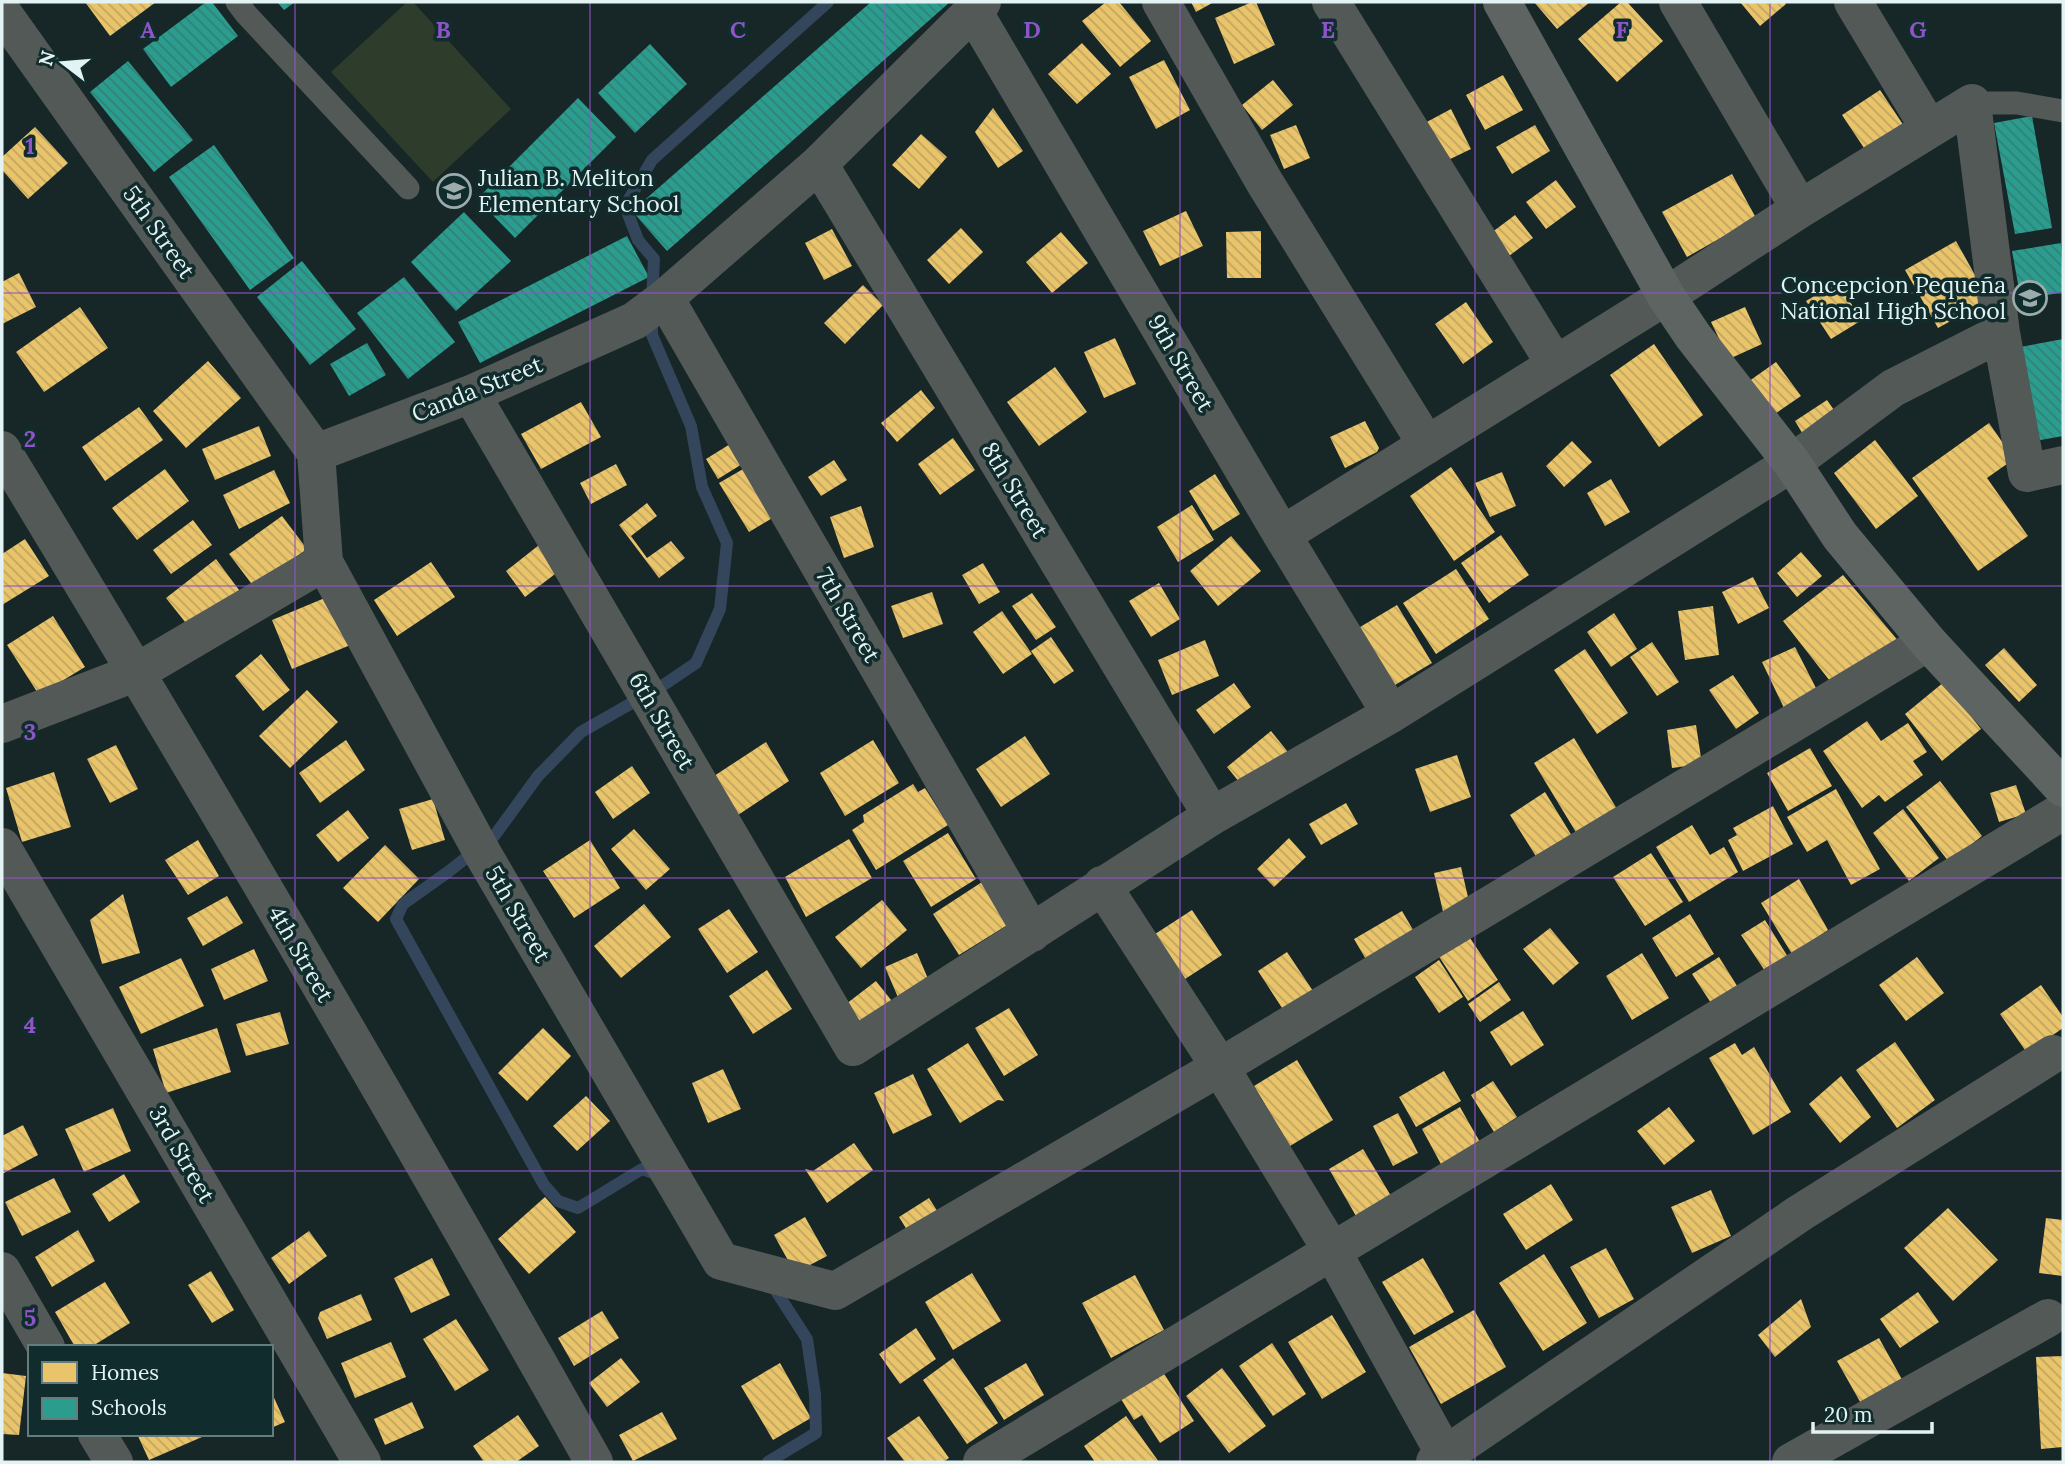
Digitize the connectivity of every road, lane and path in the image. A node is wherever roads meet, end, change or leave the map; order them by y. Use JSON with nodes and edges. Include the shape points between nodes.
{"nodes":[{"id":1,"x":237,"y":2,"type":"edge"},
{"id":2,"x":1161,"y":2,"type":"edge"},
{"id":3,"x":1331,"y":2,"type":"edge"},
{"id":4,"x":1502,"y":2,"type":"edge"},
{"id":5,"x":1678,"y":2,"type":"edge"},
{"id":6,"x":1853,"y":2,"type":"edge"},
{"id":7,"x":978,"y":6,"type":"edge"},
{"id":8,"x":2,"y":12,"type":"edge"},
{"id":9,"x":1972,"y":103,"type":"junction"},
{"id":10,"x":2063,"y":111,"type":"edge"},
{"id":11,"x":1929,"y":128,"type":"junction"},
{"id":12,"x":819,"y":164,"type":"junction"},
{"id":13,"x":408,"y":188,"type":"dead end"},
{"id":14,"x":1800,"y":209,"type":"junction"},
{"id":15,"x":1666,"y":296,"type":"junction"},
{"id":16,"x":652,"y":308,"type":"junction"},
{"id":17,"x":2001,"y":333,"type":"junction"},
{"id":18,"x":1555,"y":364,"type":"junction"},
{"id":19,"x":471,"y":394,"type":"junction"},
{"id":20,"x":1427,"y":445,"type":"junction"},
{"id":21,"x":2,"y":450,"type":"edge"},
{"id":22,"x":316,"y":453,"type":"junction"},
{"id":23,"x":1792,"y":463,"type":"junction"},
{"id":24,"x":2063,"y":465,"type":"edge"},
{"id":25,"x":1282,"y":535,"type":"junction"},
{"id":26,"x":324,"y":562,"type":"junction"},
{"id":27,"x":1928,"y":642,"type":"junction"},
{"id":28,"x":137,"y":672,"type":"junction"},
{"id":29,"x":1391,"y":714,"type":"junction"},
{"id":30,"x":2,"y":724,"type":"edge"},
{"id":31,"x":2063,"y":788,"type":"edge"},
{"id":32,"x":2063,"y":810,"type":"edge"},
{"id":33,"x":1212,"y":816,"type":"junction"},
{"id":34,"x":2,"y":846,"type":"edge"},
{"id":35,"x":1102,"y":885,"type":"junction"},
{"id":36,"x":1032,"y":933,"type":"junction"},
{"id":37,"x":2053,"y":1054,"type":"dead end"},
{"id":38,"x":1220,"y":1067,"type":"junction"},
{"id":39,"x":1332,"y":1251,"type":"junction"},
{"id":40,"x":2,"y":1271,"type":"edge"},
{"id":41,"x":2048,"y":1318,"type":"dead end"},
{"id":42,"x":45,"y":1345,"type":"edge"},
{"id":43,"x":98,"y":1436,"type":"edge"},
{"id":44,"x":1443,"y":1460,"type":"edge"},
{"id":45,"x":114,"y":1462,"type":"edge"},
{"id":46,"x":362,"y":1462,"type":"edge"},
{"id":47,"x":594,"y":1462,"type":"edge"},
{"id":48,"x":982,"y":1462,"type":"edge"},
{"id":49,"x":1791,"y":1462,"type":"edge"}],
"edges":[{"from":1,"to":13,"type":"lane"},
{"from":2,"to":20,"type":"street","via":[[1265,183]]},
{"from":3,"to":18,"type":"street"},
{"from":4,"to":15,"type":"street"},
{"from":5,"to":14,"type":"street"},
{"from":6,"to":11,"type":"street"},
{"from":7,"to":12,"type":"street","name":"Canda Street"},
{"from":7,"to":25,"type":"street","name":"9th Street"},
{"from":8,"to":22,"type":"street","name":"5th Street"},
{"from":9,"to":10,"type":"lane","via":[[2017,103]]},
{"from":9,"to":11,"type":"street"},
{"from":9,"to":17,"type":"street"},
{"from":11,"to":14,"type":"street"},
{"from":12,"to":16,"type":"street","name":"Canda Street"},
{"from":12,"to":33,"type":"street","name":"8th Street"},
{"from":14,"to":15,"type":"street"},
{"from":15,"to":18,"type":"street"},
{"from":15,"to":23,"type":"street"},
{"from":16,"to":19,"type":"street","name":"Canda Street"},
{"from":16,"to":36,"type":"street","name":"7th Street"},
{"from":17,"to":23,"type":"street","via":[[1893,388]]},
{"from":17,"to":24,"type":"street","via":[[2027,473]]},
{"from":18,"to":20,"type":"street"},
{"from":19,"to":22,"type":"street","name":"Canda Street"},
{"from":19,"to":36,"type":"street","name":"6th Street","via":[[853,1047]]},
{"from":20,"to":25,"type":"street"},
{"from":21,"to":28,"type":"street","name":"4th Street"},
{"from":22,"to":26,"type":"street"},
{"from":23,"to":27,"type":"street","via":[[1840,536]]},
{"from":23,"to":29,"type":"street"},
{"from":25,"to":29,"type":"street","name":"9th Street"},
{"from":26,"to":28,"type":"street"},
{"from":26,"to":38,"type":"street","name":"5th Street","via":[[480,847],[721,1261],[835,1290]]},
{"from":27,"to":31,"type":"street"},
{"from":27,"to":38,"type":"street"},
{"from":28,"to":30,"type":"street"},
{"from":28,"to":47,"type":"street","name":"4th Street"},
{"from":29,"to":33,"type":"street"},
{"from":32,"to":39,"type":"street"},
{"from":33,"to":35,"type":"street"},
{"from":34,"to":46,"type":"street","name":"3rd Street"},
{"from":35,"to":36,"type":"street"},
{"from":35,"to":38,"type":"street"},
{"from":37,"to":44,"type":"street","via":[[1800,1213]]},
{"from":38,"to":39,"type":"street"},
{"from":39,"to":44,"type":"street"},
{"from":39,"to":48,"type":"street"},
{"from":40,"to":42,"type":"street"},
{"from":41,"to":49,"type":"street"},
{"from":43,"to":45,"type":"street"}]}
